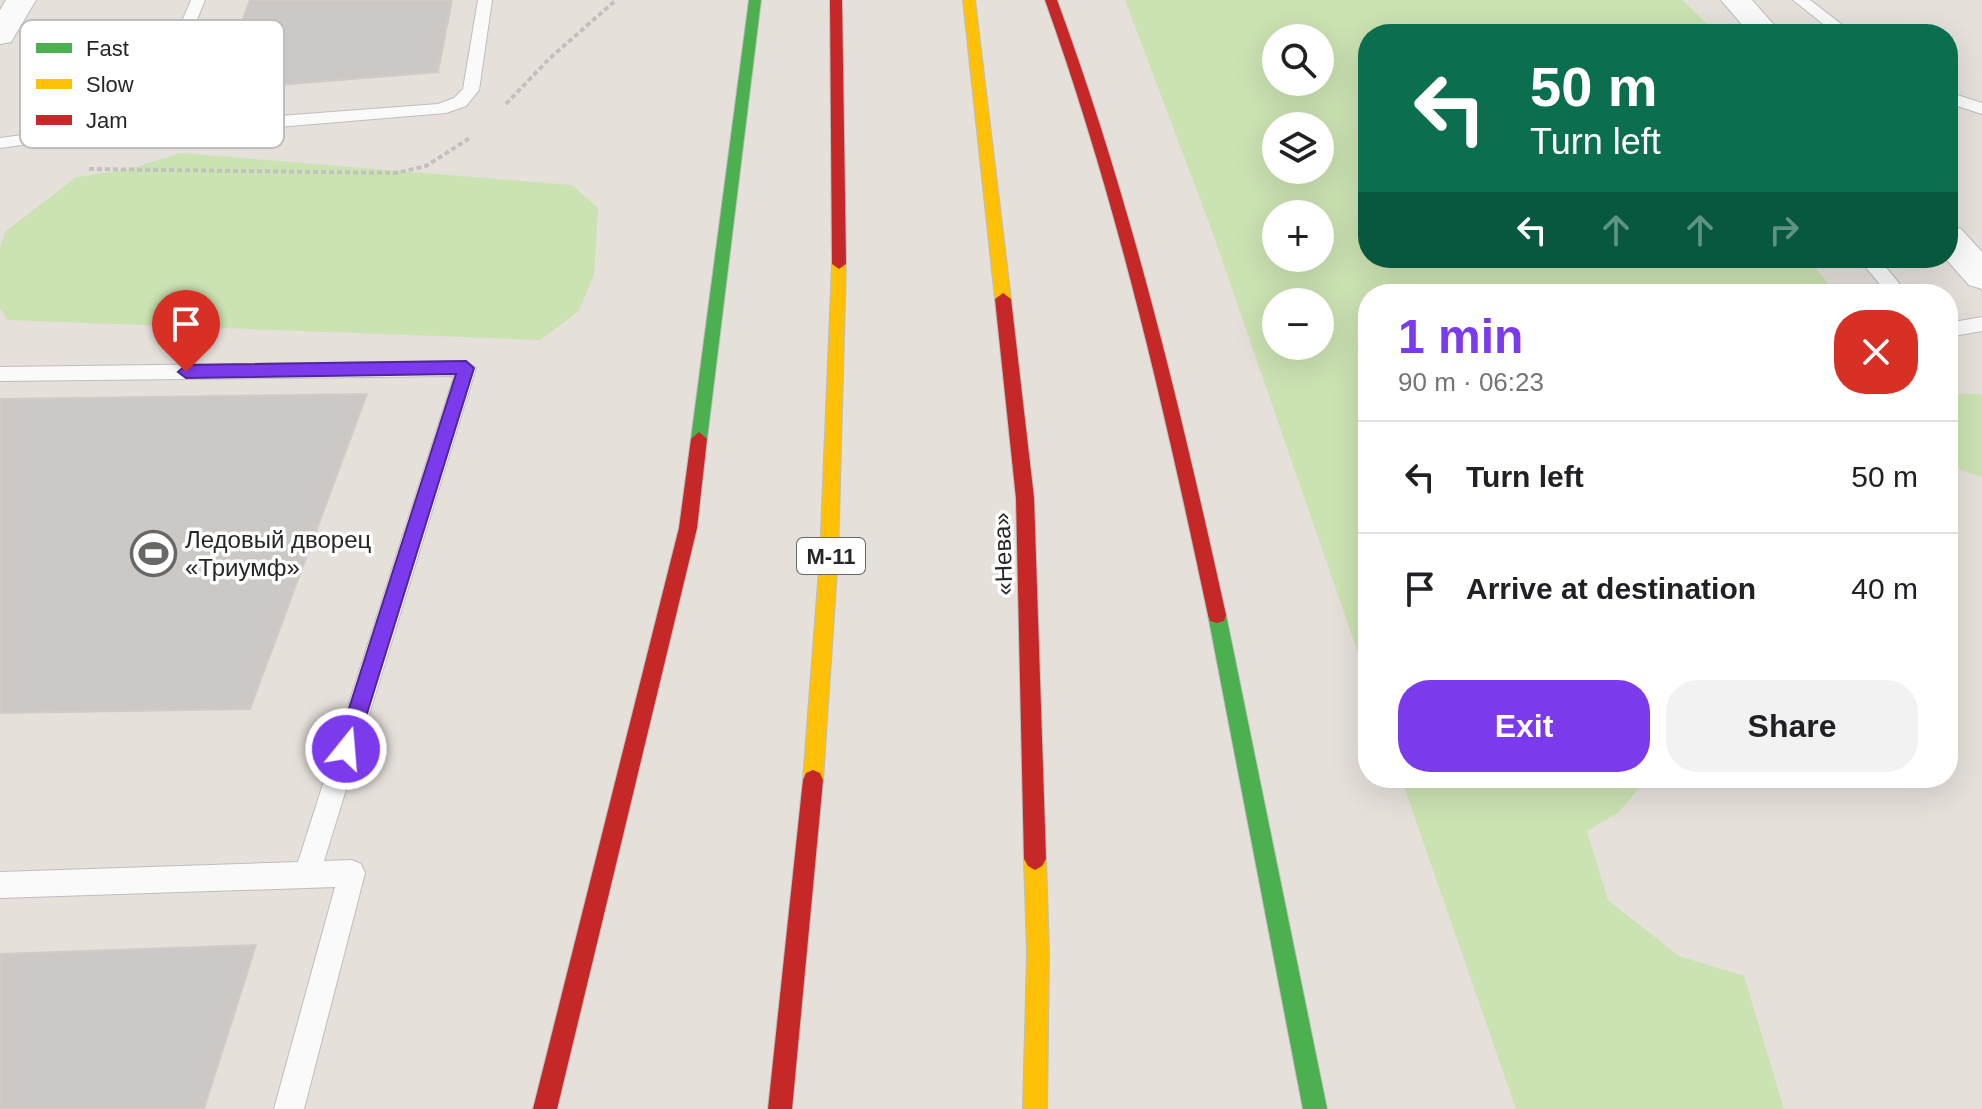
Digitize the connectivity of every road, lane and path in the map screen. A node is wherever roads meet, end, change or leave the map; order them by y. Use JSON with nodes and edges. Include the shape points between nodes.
{"nodes":[{"id":1,"x":21,"y":0,"type":"edge"},
{"id":2,"x":198,"y":0,"type":"edge"},
{"id":3,"x":485,"y":0,"type":"edge"},
{"id":4,"x":755,"y":0,"type":"edge"},
{"id":5,"x":836,"y":0,"type":"edge"},
{"id":6,"x":969,"y":0,"type":"edge"},
{"id":7,"x":1051,"y":0,"type":"edge"},
{"id":8,"x":1736,"y":0,"type":"edge"},
{"id":9,"x":1800,"y":0,"type":"edge"},
{"id":10,"x":190,"y":20,"type":"edge"},
{"id":11,"x":1758,"y":24,"type":"edge"},
{"id":12,"x":1832,"y":24,"type":"edge"},
{"id":13,"x":0,"y":35,"type":"edge"},
{"id":14,"x":1958,"y":101,"type":"edge"},
{"id":15,"x":1982,"y":109,"type":"edge"},
{"id":16,"x":284,"y":120,"type":"edge"},
{"id":17,"x":20,"y":140,"type":"edge"},
{"id":18,"x":0,"y":143,"type":"edge"},
{"id":19,"x":1958,"y":249,"type":"edge"},
{"id":20,"x":1876,"y":268,"type":"edge"},
{"id":21,"x":1982,"y":276,"type":"edge"},
{"id":22,"x":1890,"y":284,"type":"edge"},
{"id":23,"x":1982,"y":324,"type":"edge"},
{"id":24,"x":1958,"y":328,"type":"edge"},
{"id":25,"x":0,"y":374,"type":"edge"},
{"id":26,"x":307,"y":875,"type":"junction"},
{"id":27,"x":0,"y":885,"type":"edge"},
{"id":28,"x":289,"y":1109,"type":"edge"},
{"id":29,"x":545,"y":1109,"type":"edge"},
{"id":30,"x":780,"y":1109,"type":"edge"},
{"id":31,"x":1035,"y":1109,"type":"edge"},
{"id":32,"x":1315,"y":1109,"type":"edge"}],
"edges":[{"from":1,"to":13,"type":"street"},
{"from":2,"to":10,"type":"lane"},
{"from":3,"to":16,"type":"lane","via":[[471,90],[460,102],[440,109]]},
{"from":4,"to":29,"type":"main road","via":[[688,528]]},
{"from":5,"to":30,"type":"main road","number":"М-11","via":[[834,523]]},
{"from":6,"to":31,"type":"main road","name":"«Нева»","via":[[1025,498],[1038,953]]},
{"from":7,"to":32,"type":"main road","via":[[1083,83],[1174,416]]},
{"from":8,"to":11,"type":"street"},
{"from":9,"to":12,"type":"lane"},
{"from":14,"to":15,"type":"lane"},
{"from":17,"to":18,"type":"lane"},
{"from":19,"to":21,"type":"street"},
{"from":20,"to":22,"type":"lane"},
{"from":23,"to":24,"type":"lane"},
{"from":25,"to":26,"type":"lane","via":[[466,368]]},
{"from":26,"to":27,"type":"lane"},
{"from":26,"to":28,"type":"lane","via":[[352,873]]}]}
